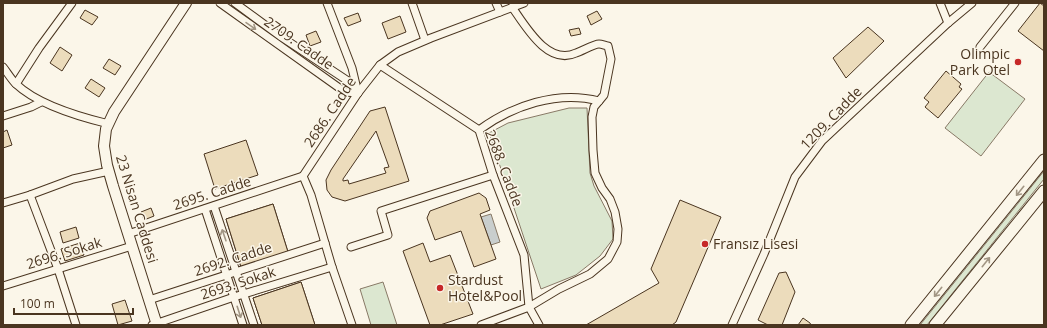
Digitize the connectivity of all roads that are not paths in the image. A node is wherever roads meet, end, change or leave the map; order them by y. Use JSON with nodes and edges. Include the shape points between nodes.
{"nodes":[{"id":1,"x":72,"y":3,"type":"edge"},
{"id":2,"x":186,"y":3,"type":"edge"},
{"id":3,"x":220,"y":3,"type":"edge"},
{"id":4,"x":236,"y":3,"type":"edge"},
{"id":5,"x":327,"y":3,"type":"edge"},
{"id":6,"x":412,"y":3,"type":"edge"},
{"id":7,"x":496,"y":3,"type":"edge"},
{"id":8,"x":524,"y":3,"type":"edge"},
{"id":9,"x":940,"y":3,"type":"edge"},
{"id":10,"x":972,"y":3,"type":"edge"},
{"id":11,"x":1015,"y":3,"type":"edge"},
{"id":12,"x":512,"y":7,"type":"junction"},
{"id":13,"x":500,"y":12,"type":"junction"},
{"id":14,"x":948,"y":23,"type":"junction"},
{"id":15,"x":425,"y":40,"type":"junction"},
{"id":16,"x":980,"y":47,"type":"dead end"},
{"id":17,"x":380,"y":65,"type":"junction"},
{"id":18,"x":3,"y":67,"type":"edge"},
{"id":19,"x":16,"y":84,"type":"junction"},
{"id":20,"x":358,"y":93,"type":"junction"},
{"id":21,"x":599,"y":101,"type":"junction"},
{"id":22,"x":41,"y":102,"type":"junction"},
{"id":23,"x":3,"y":116,"type":"edge"},
{"id":24,"x":109,"y":124,"type":"junction"},
{"id":25,"x":479,"y":130,"type":"junction"},
{"id":26,"x":1044,"y":160,"type":"edge"},
{"id":27,"x":109,"y":171,"type":"junction"},
{"id":28,"x":493,"y":175,"type":"junction"},
{"id":29,"x":303,"y":176,"type":"junction"},
{"id":30,"x":1044,"y":191,"type":"edge"},
{"id":31,"x":30,"y":195,"type":"junction"},
{"id":32,"x":3,"y":203,"type":"edge"},
{"id":33,"x":214,"y":206,"type":"junction"},
{"id":34,"x":205,"y":209,"type":"junction"},
{"id":35,"x":128,"y":234,"type":"junction"},
{"id":36,"x":325,"y":243,"type":"junction"},
{"id":37,"x":132,"y":246,"type":"junction"},
{"id":38,"x":351,"y":248,"type":"dead end"},
{"id":39,"x":332,"y":267,"type":"junction"},
{"id":40,"x":58,"y":269,"type":"junction"},
{"id":41,"x":236,"y":272,"type":"junction"},
{"id":42,"x":226,"y":275,"type":"junction"},
{"id":43,"x":3,"y":286,"type":"edge"},
{"id":44,"x":244,"y":295,"type":"junction"},
{"id":45,"x":234,"y":298,"type":"junction"},
{"id":46,"x":149,"y":300,"type":"junction"},
{"id":47,"x":529,"y":307,"type":"junction"},
{"id":48,"x":155,"y":324,"type":"edge"},
{"id":49,"x":76,"y":325,"type":"edge"},
{"id":50,"x":243,"y":325,"type":"edge"},
{"id":51,"x":254,"y":325,"type":"edge"},
{"id":52,"x":351,"y":325,"type":"edge"},
{"id":53,"x":481,"y":325,"type":"edge"},
{"id":54,"x":539,"y":325,"type":"edge"},
{"id":55,"x":732,"y":325,"type":"edge"},
{"id":56,"x":911,"y":325,"type":"edge"},
{"id":57,"x":935,"y":325,"type":"edge"}],
"edges":[{"from":1,"to":19,"type":"street"},
{"from":2,"to":24,"type":"main road","name":"23 Nisan Caddesi","via":[[114,112]]},
{"from":3,"to":20,"type":"street","name":"2709. Cadde","one_way":true,"via":[[345,92]]},
{"from":4,"to":20,"type":"street","name":"2709. Cadde","via":[[351,83]]},
{"from":5,"to":20,"type":"street","via":[[352,68]]},
{"from":6,"to":15,"type":"street"},
{"from":7,"to":13,"type":"street"},
{"from":8,"to":12,"type":"street","name":"2686. Cadde"},
{"from":9,"to":14,"type":"street"},
{"from":10,"to":14,"type":"street","name":"1209. Cadde"},
{"from":11,"to":16,"type":"street"},
{"from":12,"to":13,"type":"street","name":"2686. Cadde"},
{"from":12,"to":21,"type":"street","via":[[535,38],[556,54],[570,56],[599,44],[608,46],[611,59],[604,95]]},
{"from":13,"to":15,"type":"street","name":"2686. Cadde"},
{"from":14,"to":55,"type":"street","name":"1209. Cadde","via":[[822,141],[795,177]]},
{"from":15,"to":17,"type":"street","name":"2686. Cadde","via":[[398,52]]},
{"from":17,"to":20,"type":"street","name":"2686. Cadde"},
{"from":17,"to":25,"type":"street","name":"2688. Cadde"},
{"from":18,"to":19,"type":"street"},
{"from":19,"to":22,"type":"street"},
{"from":20,"to":29,"type":"street","name":"2686. Cadde"},
{"from":21,"to":25,"type":"street","via":[[586,98],[539,101],[514,110]]},
{"from":21,"to":47,"type":"street","via":[[594,107],[592,117],[595,173],[615,212],[617,242],[608,259],[590,274]]},
{"from":22,"to":23,"type":"street"},
{"from":22,"to":24,"type":"street"},
{"from":24,"to":27,"type":"main road","name":"23 Nisan Caddesi","via":[[104,146]]},
{"from":25,"to":28,"type":"street","name":"2688. Cadde"},
{"from":26,"to":56,"type":"main road","one_way":true},
{"from":27,"to":31,"type":"street","via":[[73,179]]},
{"from":27,"to":35,"type":"main road","name":"23 Nisan Caddesi"},
{"from":28,"to":38,"type":"street","via":[[381,211],[388,235]]},
{"from":28,"to":47,"type":"street","name":"2688. Cadde","via":[[524,255]]},
{"from":29,"to":33,"type":"street","name":"2695. Cadde"},
{"from":29,"to":36,"type":"street"},
{"from":57,"to":30,"type":"main road","one_way":true},
{"from":31,"to":32,"type":"street"},
{"from":31,"to":40,"type":"street"},
{"from":33,"to":34,"type":"street","name":"2695. Cadde"},
{"from":41,"to":33,"type":"street","one_way":true},
{"from":34,"to":35,"type":"street","name":"2695. Cadde"},
{"from":34,"to":42,"type":"street"},
{"from":35,"to":37,"type":"main road","name":"23 Nisan Caddesi"},
{"from":36,"to":39,"type":"street"},
{"from":36,"to":41,"type":"street","name":"2692. Cadde"},
{"from":37,"to":40,"type":"street","name":"2696. Sokak"},
{"from":37,"to":46,"type":"main road","name":"23 Nisan Caddesi"},
{"from":39,"to":44,"type":"street","name":"2693. Sokak"},
{"from":39,"to":52,"type":"street"},
{"from":40,"to":43,"type":"street","name":"2696. Sokak"},
{"from":40,"to":49,"type":"street"},
{"from":41,"to":42,"type":"street","name":"2692. Cadde"},
{"from":41,"to":44,"type":"street"},
{"from":42,"to":45,"type":"street"},
{"from":42,"to":46,"type":"street","name":"2692. Cadde"},
{"from":44,"to":45,"type":"street","name":"2693. Sokak"},
{"from":44,"to":51,"type":"street"},
{"from":45,"to":48,"type":"street","name":"2693. Sokak"},
{"from":45,"to":50,"type":"street","one_way":true},
{"from":46,"to":48,"type":"main road","name":"23 Nisan Caddesi"},
{"from":47,"to":53,"type":"street"},
{"from":47,"to":54,"type":"street","name":"2688. Cadde"}]}
